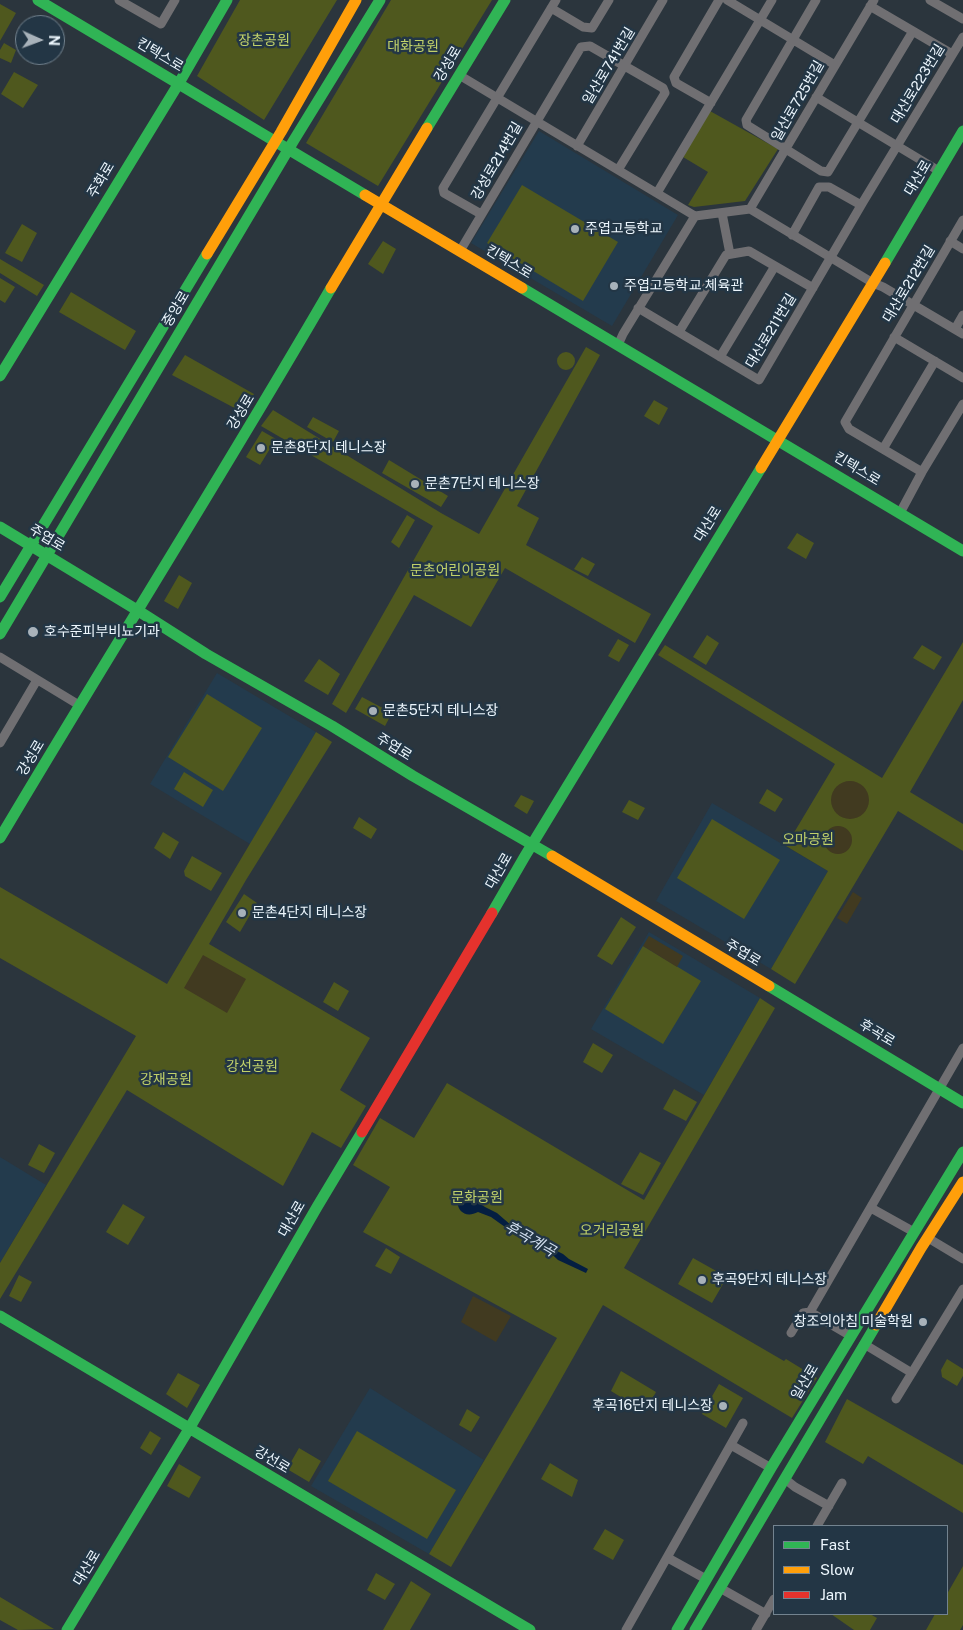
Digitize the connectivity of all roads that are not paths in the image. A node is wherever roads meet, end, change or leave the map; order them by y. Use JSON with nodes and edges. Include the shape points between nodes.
{"nodes":[{"id":1,"x":38,"y":0,"type":"edge"},
{"id":2,"x":120,"y":0,"type":"edge"},
{"id":3,"x":175,"y":0,"type":"edge"},
{"id":4,"x":227,"y":0,"type":"edge"},
{"id":5,"x":356,"y":0,"type":"edge"},
{"id":6,"x":380,"y":0,"type":"edge"},
{"id":7,"x":505,"y":0,"type":"edge"},
{"id":8,"x":609,"y":0,"type":"edge"},
{"id":9,"x":664,"y":0,"type":"edge"},
{"id":10,"x":719,"y":0,"type":"edge"},
{"id":11,"x":727,"y":0,"type":"edge"},
{"id":12,"x":772,"y":0,"type":"edge"},
{"id":13,"x":816,"y":0,"type":"edge"},
{"id":14,"x":930,"y":0,"type":"edge"},
{"id":15,"x":872,"y":3,"type":"edge"},
{"id":16,"x":551,"y":8,"type":"edge"},
{"id":17,"x":963,"y":19,"type":"edge"},
{"id":18,"x":760,"y":20,"type":"junction"},
{"id":19,"x":913,"y":31,"type":"junction"},
{"id":20,"x":963,"y":37,"type":"edge"},
{"id":21,"x":792,"y":39,"type":"junction"},
{"id":22,"x":952,"y":54,"type":"junction"},
{"id":23,"x":835,"y":65,"type":"junction"},
{"id":24,"x":624,"y":67,"type":"junction"},
{"id":25,"x":459,"y":76,"type":"junction"},
{"id":26,"x":179,"y":83,"type":"junction"},
{"id":27,"x":816,"y":97,"type":"junction"},
{"id":28,"x":496,"y":98,"type":"junction"},
{"id":29,"x":711,"y":103,"type":"junction"},
{"id":30,"x":536,"y":121,"type":"junction"},
{"id":31,"x":858,"y":122,"type":"junction"},
{"id":32,"x":961,"y":138,"type":"edge"},
{"id":33,"x":275,"y":141,"type":"junction"},
{"id":34,"x":577,"y":146,"type":"junction"},
{"id":35,"x":897,"y":146,"type":"junction"},
{"id":36,"x":289,"y":149,"type":"junction"},
{"id":37,"x":786,"y":149,"type":"junction"},
{"id":38,"x":618,"y":170,"type":"junction"},
{"id":39,"x":939,"y":171,"type":"junction"},
{"id":40,"x":657,"y":193,"type":"junction"},
{"id":41,"x":381,"y":204,"type":"junction"},
{"id":42,"x":861,"y":205,"type":"junction"},
{"id":43,"x":750,"y":209,"type":"junction"},
{"id":44,"x":722,"y":213,"type":"junction"},
{"id":45,"x":482,"y":214,"type":"junction"},
{"id":46,"x":695,"y":216,"type":"junction"},
{"id":47,"x":963,"y":220,"type":"edge"},
{"id":48,"x":792,"y":235,"type":"junction"},
{"id":49,"x":949,"y":243,"type":"junction"},
{"id":50,"x":963,"y":249,"type":"edge"},
{"id":51,"x":460,"y":251,"type":"junction"},
{"id":52,"x":730,"y":254,"type":"junction"},
{"id":53,"x":830,"y":258,"type":"junction"},
{"id":54,"x":775,"y":266,"type":"junction"},
{"id":55,"x":873,"y":284,"type":"junction"},
{"id":56,"x":813,"y":288,"type":"junction"},
{"id":57,"x":913,"y":305,"type":"junction"},
{"id":58,"x":638,"y":308,"type":"junction"},
{"id":59,"x":963,"y":315,"type":"edge"},
{"id":60,"x":679,"y":332,"type":"junction"},
{"id":61,"x":959,"y":332,"type":"edge"},
{"id":62,"x":894,"y":337,"type":"junction"},
{"id":63,"x":618,"y":345,"type":"junction"},
{"id":64,"x":720,"y":357,"type":"junction"},
{"id":65,"x":935,"y":360,"type":"junction"},
{"id":66,"x":0,"y":376,"type":"edge"},
{"id":67,"x":963,"y":378,"type":"edge"},
{"id":68,"x":963,"y":404,"type":"edge"},
{"id":69,"x":777,"y":440,"type":"junction"},
{"id":70,"x":883,"y":449,"type":"junction"},
{"id":71,"x":922,"y":472,"type":"junction"},
{"id":72,"x":900,"y":513,"type":"junction"},
{"id":73,"x":0,"y":527,"type":"edge"},
{"id":74,"x":30,"y":546,"type":"junction"},
{"id":75,"x":963,"y":551,"type":"edge"},
{"id":76,"x":47,"y":555,"type":"junction"},
{"id":77,"x":0,"y":597,"type":"edge"},
{"id":78,"x":137,"y":610,"type":"junction"},
{"id":79,"x":0,"y":634,"type":"edge"},
{"id":80,"x":0,"y":657,"type":"edge"},
{"id":81,"x":37,"y":680,"type":"junction"},
{"id":82,"x":79,"y":706,"type":"junction"},
{"id":83,"x":0,"y":743,"type":"edge"},
{"id":84,"x":4,"y":824,"type":"edge"},
{"id":85,"x":0,"y":838,"type":"edge"},
{"id":86,"x":532,"y":844,"type":"junction"},
{"id":87,"x":774,"y":990,"type":"joint"},
{"id":88,"x":963,"y":1048,"type":"edge"},
{"id":89,"x":939,"y":1088,"type":"junction"},
{"id":90,"x":963,"y":1103,"type":"edge"},
{"id":91,"x":963,"y":1152,"type":"edge"},
{"id":92,"x":963,"y":1182,"type":"edge"},
{"id":93,"x":871,"y":1208,"type":"junction"},
{"id":94,"x":914,"y":1232,"type":"junction"},
{"id":95,"x":928,"y":1238,"type":"junction"},
{"id":96,"x":963,"y":1259,"type":"edge"},
{"id":97,"x":963,"y":1289,"type":"edge"},
{"id":98,"x":810,"y":1312,"type":"junction"},
{"id":99,"x":0,"y":1316,"type":"edge"},
{"id":100,"x":791,"y":1333,"type":"dead end"},
{"id":101,"x":850,"y":1336,"type":"junction"},
{"id":102,"x":864,"y":1344,"type":"junction"},
{"id":103,"x":912,"y":1373,"type":"junction"},
{"id":104,"x":896,"y":1399,"type":"dead end"},
{"id":105,"x":743,"y":1423,"type":"dead end"},
{"id":106,"x":189,"y":1429,"type":"junction"},
{"id":107,"x":731,"y":1445,"type":"junction"},
{"id":108,"x":771,"y":1468,"type":"junction"},
{"id":109,"x":785,"y":1479,"type":"junction"},
{"id":110,"x":842,"y":1482,"type":"dead end"},
{"id":111,"x":829,"y":1506,"type":"junction"},
{"id":112,"x":818,"y":1525,"type":"edge"},
{"id":113,"x":668,"y":1558,"type":"junction"},
{"id":114,"x":706,"y":1579,"type":"junction"},
{"id":115,"x":720,"y":1588,"type":"junction"},
{"id":116,"x":773,"y":1601,"type":"edge"},
{"id":117,"x":766,"y":1614,"type":"junction"},
{"id":118,"x":67,"y":1630,"type":"edge"},
{"id":119,"x":530,"y":1630,"type":"edge"},
{"id":120,"x":626,"y":1630,"type":"edge"},
{"id":121,"x":677,"y":1630,"type":"edge"},
{"id":122,"x":695,"y":1630,"type":"edge"},
{"id":123,"x":756,"y":1630,"type":"edge"}],
"edges":[{"from":1,"to":26,"type":"main road","name":"킨텍스로"},
{"from":2,"to":3,"type":"street","via":[[161,24]]},
{"from":4,"to":26,"type":"main road","name":"주화로"},
{"from":5,"to":33,"type":"main road","name":"중앙로"},
{"from":6,"to":36,"type":"main road","name":"중앙로"},
{"from":7,"to":25,"type":"main road","name":"강성로"},
{"from":8,"to":16,"type":"street","via":[[592,28],[583,27]]},
{"from":9,"to":24,"type":"street","name":"일산로741번길"},
{"from":10,"to":29,"type":"street","via":[[674,77],[676,83]]},
{"from":11,"to":18,"type":"street"},
{"from":12,"to":18,"type":"street"},
{"from":13,"to":21,"type":"street"},
{"from":14,"to":17,"type":"street"},
{"from":15,"to":19,"type":"street","name":"일산로725번길"},
{"from":15,"to":23,"type":"street","name":"일산로725번길"},
{"from":16,"to":28,"type":"street","name":"강성로214번길"},
{"from":18,"to":21,"type":"street"},
{"from":18,"to":29,"type":"street"},
{"from":19,"to":22,"type":"street","name":"일산로725번길"},
{"from":19,"to":31,"type":"street"},
{"from":20,"to":22,"type":"street","name":"대산로223번길"},
{"from":21,"to":23,"type":"street"},
{"from":21,"to":37,"type":"street","via":[[746,120],[747,125]]},
{"from":22,"to":35,"type":"street","name":"대산로223번길"},
{"from":23,"to":27,"type":"street","name":"일산로725번길"},
{"from":24,"to":30,"type":"street","name":"강성로214번길","via":[[590,46],[581,46]]},
{"from":24,"to":34,"type":"street","name":"일산로741번길"},
{"from":24,"to":38,"type":"street","via":[[663,88],[665,93]]},
{"from":25,"to":28,"type":"street","name":"강성로214번길"},
{"from":25,"to":41,"type":"main road","name":"강성로"},
{"from":26,"to":33,"type":"main road","name":"킨텍스로"},
{"from":26,"to":66,"type":"main road","name":"주화로"},
{"from":27,"to":31,"type":"street","name":"대산로223번길"},
{"from":27,"to":37,"type":"street","name":"일산로725번길"},
{"from":28,"to":30,"type":"street","name":"강성로214번길"},
{"from":28,"to":45,"type":"street","name":"강성로214번길","via":[[444,188],[444,193]]},
{"from":29,"to":40,"type":"street"},
{"from":30,"to":34,"type":"street","name":"강성로214번길"},
{"from":30,"to":45,"type":"street","name":"강성로214번길"},
{"from":31,"to":35,"type":"street","name":"대산로223번길"},
{"from":31,"to":37,"type":"street","via":[[828,172]]},
{"from":32,"to":39,"type":"main road","name":"대산로"},
{"from":33,"to":36,"type":"main road","name":"킨텍스로"},
{"from":33,"to":74,"type":"main road","name":"중앙로"},
{"from":34,"to":38,"type":"street","name":"강성로214번길"},
{"from":35,"to":39,"type":"street","name":"대산로223번길"},
{"from":35,"to":42,"type":"street","name":"대산로211번길"},
{"from":36,"to":41,"type":"main road","name":"킨텍스로"},
{"from":36,"to":76,"type":"main road","name":"중앙로"},
{"from":37,"to":43,"type":"street","name":"일산로725번길"},
{"from":38,"to":40,"type":"street","name":"강성로214번길"},
{"from":39,"to":55,"type":"main road","name":"대산로"},
{"from":40,"to":46,"type":"street","name":"강성로214번길"},
{"from":41,"to":51,"type":"main road","name":"킨텍스로"},
{"from":41,"to":78,"type":"main road","name":"강성로","via":[[261,409]]},
{"from":42,"to":48,"type":"street","via":[[829,186],[819,187]]},
{"from":42,"to":53,"type":"street","name":"대산로211번길"},
{"from":43,"to":44,"type":"street"},
{"from":43,"to":48,"type":"street"},
{"from":44,"to":46,"type":"street"},
{"from":44,"to":52,"type":"street"},
{"from":45,"to":51,"type":"street","name":"강성로214번길"},
{"from":46,"to":58,"type":"street"},
{"from":47,"to":49,"type":"street","name":"대산로212번길"},
{"from":48,"to":53,"type":"street"},
{"from":49,"to":50,"type":"street"},
{"from":49,"to":57,"type":"street","name":"대산로212번길"},
{"from":51,"to":63,"type":"main road","name":"킨텍스로"},
{"from":52,"to":54,"type":"street","via":[[749,251]]},
{"from":52,"to":60,"type":"street","via":[[726,255]]},
{"from":53,"to":55,"type":"street"},
{"from":53,"to":56,"type":"street","name":"대산로211번길"},
{"from":54,"to":56,"type":"street"},
{"from":54,"to":64,"type":"street"},
{"from":55,"to":57,"type":"street"},
{"from":55,"to":69,"type":"main road","name":"대산로"},
{"from":56,"to":64,"type":"street","name":"대산로211번길","via":[[760,380]]},
{"from":57,"to":61,"type":"street"},
{"from":57,"to":62,"type":"street","name":"대산로212번길"},
{"from":58,"to":60,"type":"street","name":"대산로211번길"},
{"from":58,"to":63,"type":"street"},
{"from":59,"to":61,"type":"street"},
{"from":60,"to":64,"type":"street","name":"대산로211번길"},
{"from":62,"to":65,"type":"street","name":"대산로212번길"},
{"from":62,"to":70,"type":"street","name":"대산로212번길","via":[[845,422],[849,429]]},
{"from":63,"to":69,"type":"main road","name":"킨텍스로"},
{"from":65,"to":67,"type":"street","name":"대산로212번길"},
{"from":65,"to":70,"type":"street"},
{"from":68,"to":71,"type":"street"},
{"from":69,"to":72,"type":"main road","name":"킨텍스로"},
{"from":69,"to":86,"type":"main road","name":"대산로"},
{"from":70,"to":71,"type":"street","name":"대산로212번길"},
{"from":71,"to":72,"type":"street"},
{"from":72,"to":75,"type":"main road","name":"킨텍스로"},
{"from":73,"to":74,"type":"main road","name":"주엽로"},
{"from":74,"to":76,"type":"main road","name":"주엽로"},
{"from":74,"to":77,"type":"main road","name":"중앙로"},
{"from":76,"to":78,"type":"main road","name":"주엽로"},
{"from":76,"to":79,"type":"main road","name":"중앙로"},
{"from":78,"to":82,"type":"main road","name":"강성로"},
{"from":78,"to":86,"type":"main road","name":"주엽로","via":[[206,654]]},
{"from":80,"to":81,"type":"street"},
{"from":81,"to":82,"type":"street"},
{"from":81,"to":83,"type":"street"},
{"from":82,"to":84,"type":"main road","name":"강성로"},
{"from":84,"to":85,"type":"main road","name":"강성로"},
{"from":86,"to":87,"type":"main road","name":"주엽로"},
{"from":86,"to":106,"type":"main road","name":"대산로"},
{"from":87,"to":89,"type":"main road","name":"후곡로"},
{"from":88,"to":89,"type":"street"},
{"from":89,"to":90,"type":"main road","name":"후곡로"},
{"from":89,"to":93,"type":"street"},
{"from":91,"to":94,"type":"main road","name":"일산로"},
{"from":92,"to":95,"type":"main road"},
{"from":93,"to":94,"type":"street"},
{"from":93,"to":98,"type":"street"},
{"from":94,"to":101,"type":"main road","name":"일산로"},
{"from":95,"to":96,"type":"street"},
{"from":95,"to":102,"type":"main road"},
{"from":97,"to":103,"type":"street"},
{"from":98,"to":100,"type":"street","via":[[803,1313]]},
{"from":98,"to":101,"type":"street"},
{"from":99,"to":106,"type":"main road","name":"강선로"},
{"from":101,"to":108,"type":"main road","name":"일산로"},
{"from":102,"to":103,"type":"street"},
{"from":102,"to":109,"type":"main road"},
{"from":103,"to":104,"type":"street"},
{"from":105,"to":107,"type":"street"},
{"from":106,"to":118,"type":"main road","name":"대산로"},
{"from":106,"to":119,"type":"main road","name":"강선로"},
{"from":107,"to":108,"type":"street"},
{"from":107,"to":113,"type":"street"},
{"from":108,"to":114,"type":"main road","name":"일산로"},
{"from":109,"to":111,"type":"street"},
{"from":109,"to":115,"type":"main road"},
{"from":110,"to":111,"type":"street"},
{"from":111,"to":112,"type":"street"},
{"from":113,"to":114,"type":"street"},
{"from":113,"to":120,"type":"street"},
{"from":114,"to":121,"type":"main road","name":"일산로"},
{"from":115,"to":117,"type":"street"},
{"from":115,"to":122,"type":"main road"},
{"from":116,"to":117,"type":"street"},
{"from":117,"to":123,"type":"street"}]}
